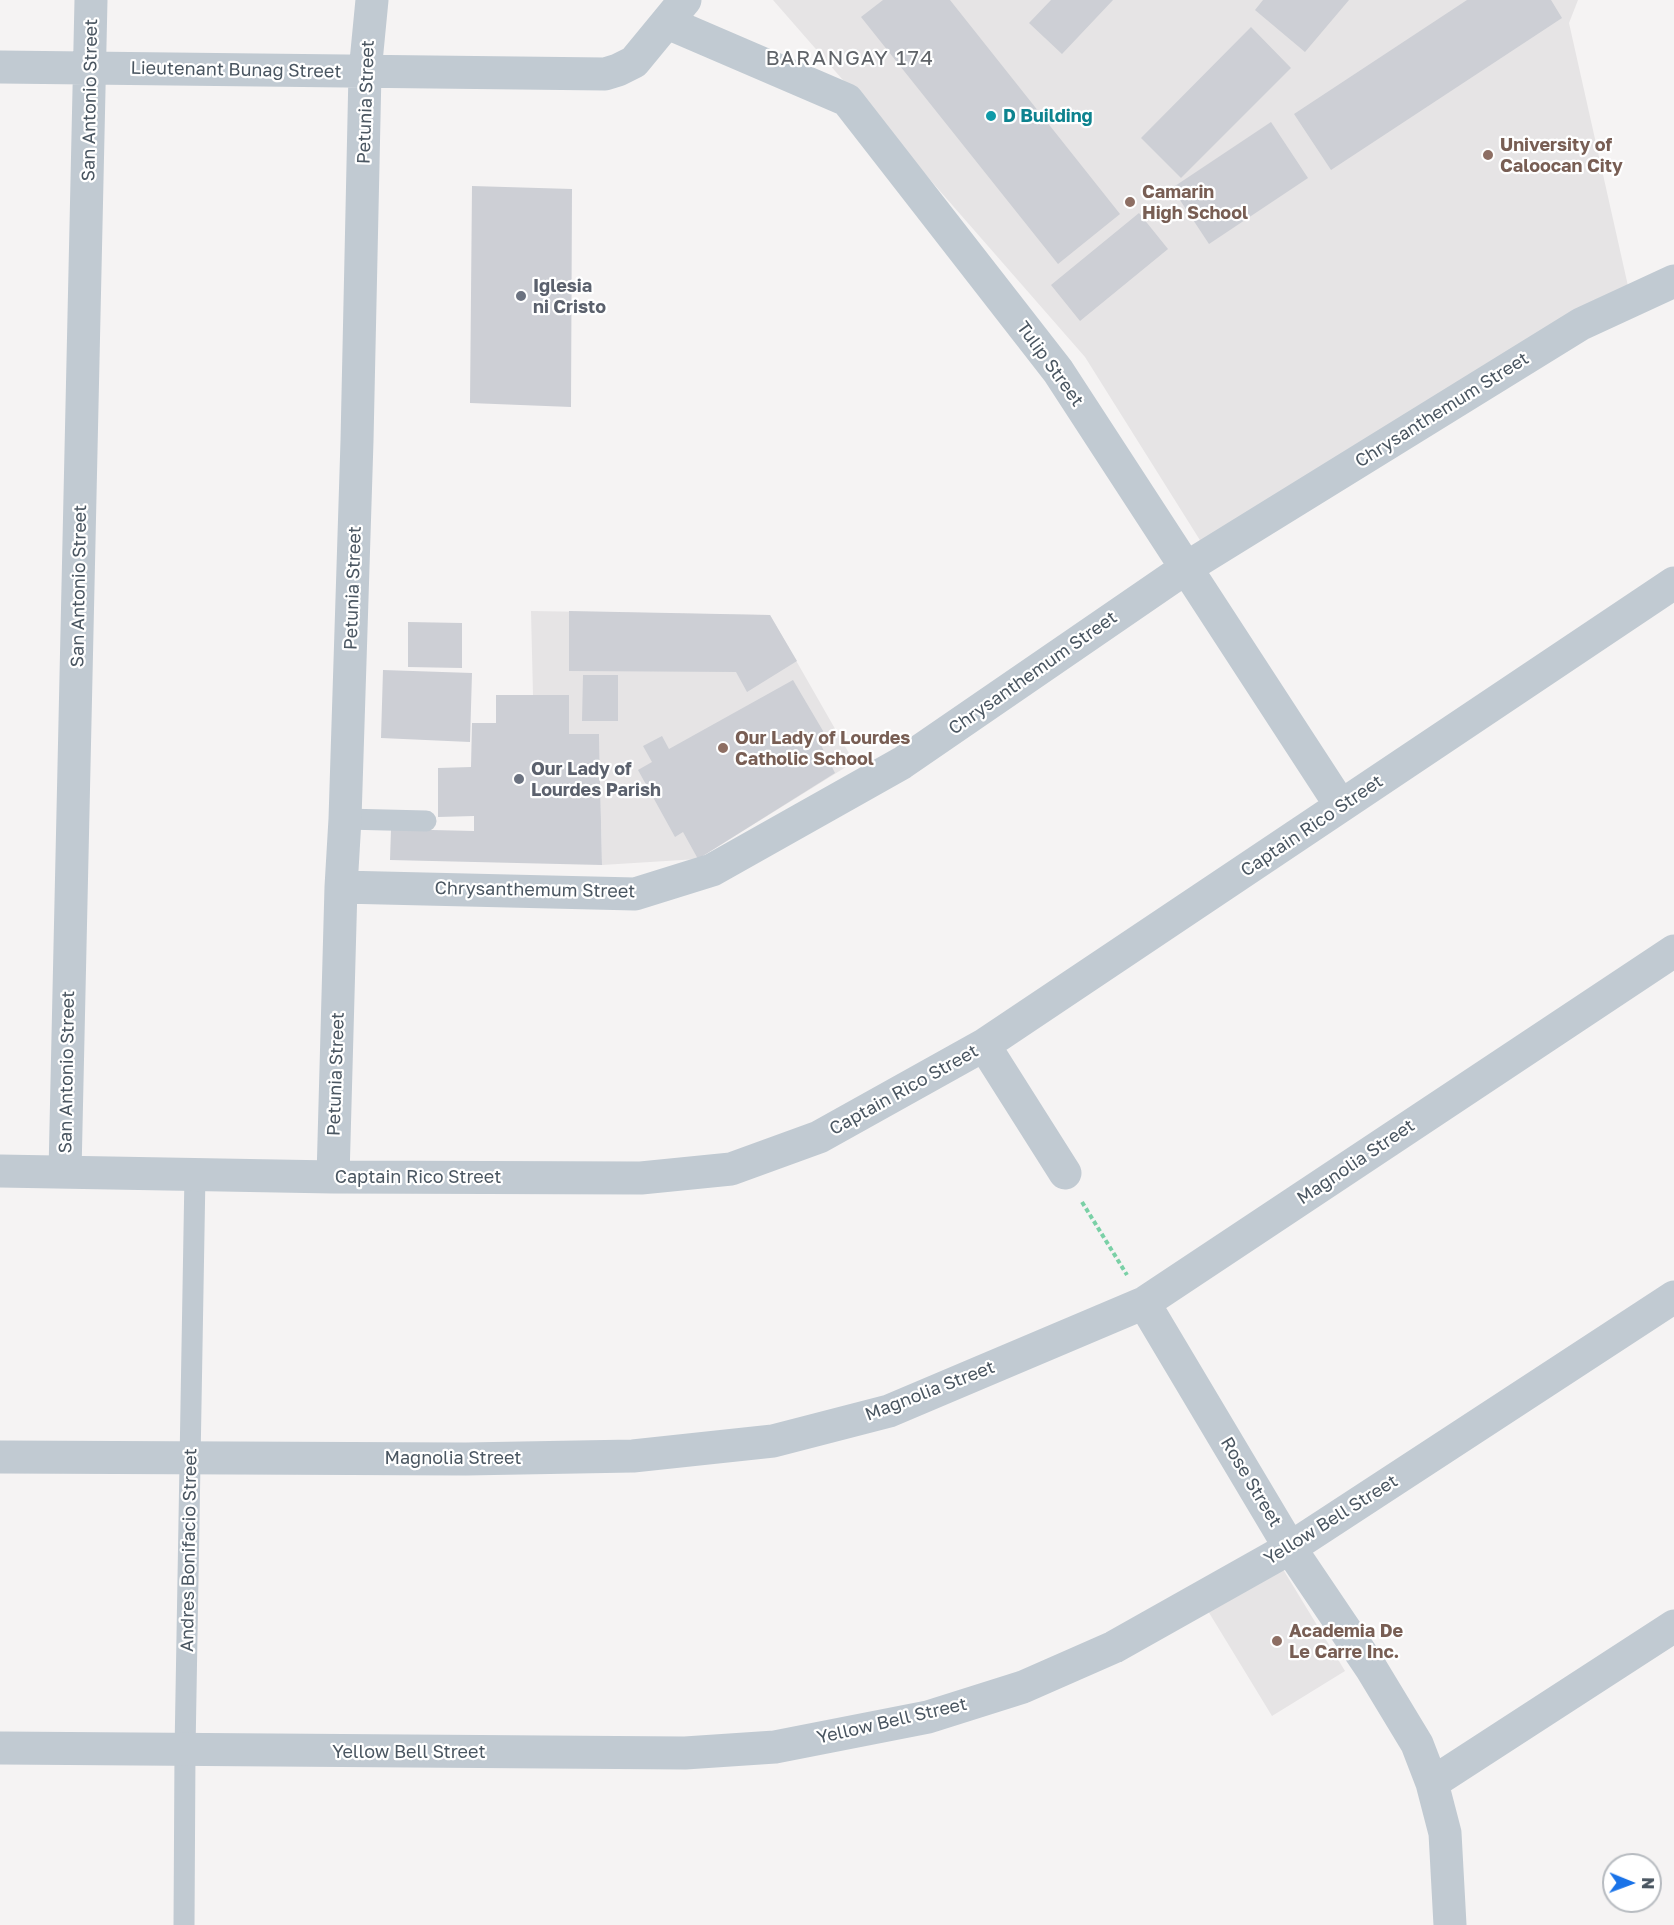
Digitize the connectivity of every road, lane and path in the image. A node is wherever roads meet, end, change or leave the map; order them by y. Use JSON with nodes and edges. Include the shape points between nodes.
{"nodes":[{"id":1,"x":91,"y":0,"type":"edge"},
{"id":2,"x":372,"y":0,"type":"edge"},
{"id":3,"x":676,"y":11,"type":"edge"},
{"id":4,"x":0,"y":68,"type":"edge"},
{"id":5,"x":91,"y":69,"type":"junction"},
{"id":6,"x":365,"y":72,"type":"junction"},
{"id":7,"x":1674,"y":281,"type":"edge"},
{"id":8,"x":1186,"y":568,"type":"junction"},
{"id":9,"x":1674,"y":583,"type":"edge"},
{"id":10,"x":1341,"y":806,"type":"junction"},
{"id":11,"x":345,"y":819,"type":"junction"},
{"id":12,"x":426,"y":820,"type":"dead end"},
{"id":13,"x":341,"y":887,"type":"junction"},
{"id":14,"x":1674,"y":951,"type":"edge"},
{"id":15,"x":984,"y":1045,"type":"junction"},
{"id":16,"x":0,"y":1171,"type":"edge"},
{"id":17,"x":64,"y":1173,"type":"junction"},
{"id":18,"x":1065,"y":1173,"type":"joint"},
{"id":19,"x":195,"y":1174,"type":"junction"},
{"id":20,"x":333,"y":1177,"type":"junction"},
{"id":21,"x":1674,"y":1297,"type":"edge"},
{"id":22,"x":1144,"y":1304,"type":"junction"},
{"id":23,"x":0,"y":1457,"type":"edge"},
{"id":24,"x":192,"y":1457,"type":"junction"},
{"id":25,"x":1290,"y":1548,"type":"junction"},
{"id":26,"x":1674,"y":1626,"type":"edge"},
{"id":27,"x":0,"y":1748,"type":"edge"},
{"id":28,"x":185,"y":1751,"type":"junction"},
{"id":29,"x":1432,"y":1783,"type":"junction"},
{"id":30,"x":184,"y":1925,"type":"edge"},
{"id":31,"x":1450,"y":1925,"type":"edge"}],
"edges":[{"from":1,"to":5,"type":"street","name":"San Antonio Street"},
{"from":2,"to":6,"type":"street","name":"Petunia Street"},
{"from":3,"to":6,"type":"street","name":"Lieutenant Bunag Street","via":[[634,62],[604,74]]},
{"from":3,"to":8,"type":"street","name":"Tulip Street","via":[[847,100],[1058,371]]},
{"from":4,"to":5,"type":"street","name":"Lieutenant Bunag Street"},
{"from":5,"to":6,"type":"street","name":"Lieutenant Bunag Street"},
{"from":5,"to":17,"type":"street","name":"San Antonio Street"},
{"from":6,"to":11,"type":"street","name":"Petunia Street"},
{"from":7,"to":8,"type":"street","name":"Chrysanthemum Street","via":[[1581,324]]},
{"from":8,"to":10,"type":"street","name":"Tulip Street"},
{"from":8,"to":13,"type":"street","name":"Chrysanthemum Street","via":[[903,763],[712,870],[635,894]]},
{"from":9,"to":10,"type":"street","name":"Captain Rico Street"},
{"from":10,"to":15,"type":"street","name":"Captain Rico Street"},
{"from":11,"to":12,"type":"lane"},
{"from":11,"to":13,"type":"street","name":"Petunia Street"},
{"from":13,"to":20,"type":"street","name":"Petunia Street"},
{"from":14,"to":22,"type":"street","name":"Magnolia Street"},
{"from":15,"to":18,"type":"street"},
{"from":15,"to":20,"type":"street","name":"Captain Rico Street","via":[[819,1137],[731,1169],[641,1178]]},
{"from":16,"to":17,"type":"street","name":"Captain Rico Street"},
{"from":17,"to":19,"type":"street","name":"Captain Rico Street"},
{"from":18,"to":22,"type":"path"},
{"from":19,"to":20,"type":"street","name":"Captain Rico Street"},
{"from":19,"to":24,"type":"lane","name":"Andres Bonifacio Street"},
{"from":21,"to":25,"type":"street","name":"Yellow Bell Street"},
{"from":22,"to":24,"type":"street","name":"Magnolia Street","via":[[890,1411],[760,1443],[633,1456]]},
{"from":22,"to":25,"type":"street","name":"Rose Street"},
{"from":23,"to":24,"type":"street","name":"Magnolia Street"},
{"from":24,"to":28,"type":"lane","name":"Andres Bonifacio Street"},
{"from":25,"to":28,"type":"street","name":"Yellow Bell Street","via":[[1114,1647],[1023,1686],[928,1717],[775,1747],[685,1753]]},
{"from":25,"to":29,"type":"street","name":"Rose Street","via":[[1417,1744]]},
{"from":26,"to":29,"type":"street"},
{"from":27,"to":28,"type":"street","name":"Yellow Bell Street"},
{"from":28,"to":30,"type":"lane","name":"Andres Bonifacio Street"},
{"from":29,"to":31,"type":"street","name":"Rose Street","via":[[1445,1833]]}]}
